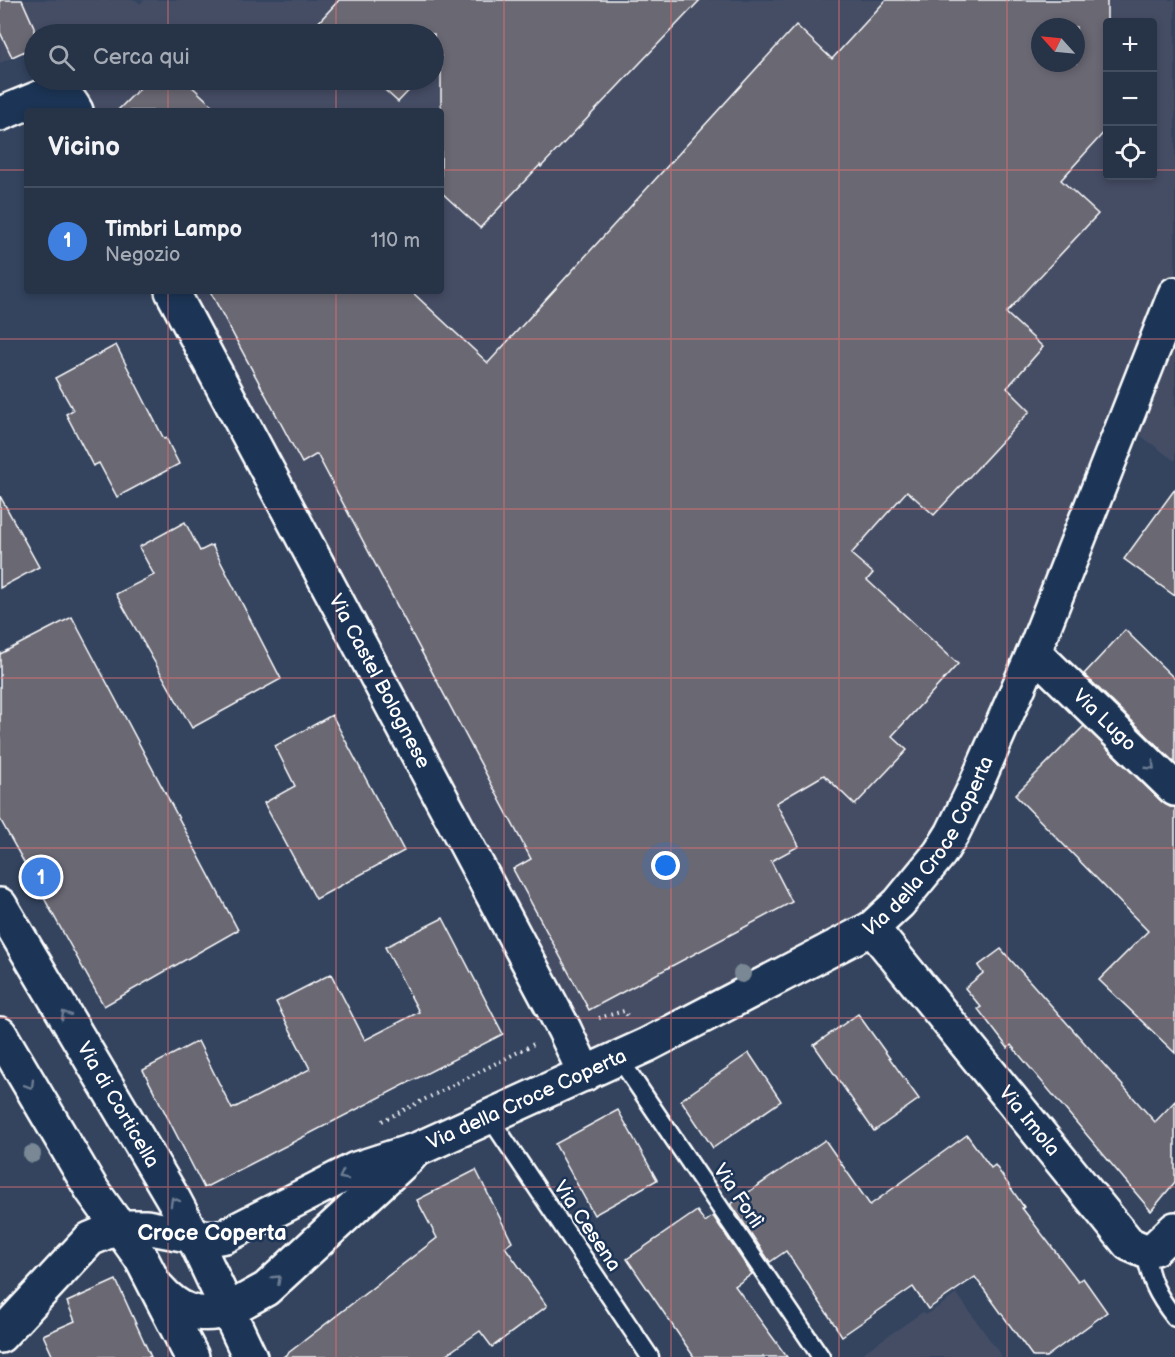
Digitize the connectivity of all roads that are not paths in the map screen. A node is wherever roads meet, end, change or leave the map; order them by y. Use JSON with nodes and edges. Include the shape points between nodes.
{"nodes":[{"id":1,"x":74,"y":108,"type":"edge"},
{"id":2,"x":0,"y":114,"type":"edge"},
{"id":3,"x":174,"y":294,"type":"edge"},
{"id":4,"x":1175,"y":294,"type":"edge"},
{"id":5,"x":1034,"y":652,"type":"junction"},
{"id":6,"x":1175,"y":789,"type":"edge"},
{"id":7,"x":0,"y":905,"type":"edge"},
{"id":8,"x":872,"y":928,"type":"junction"},
{"id":9,"x":0,"y":1034,"type":"edge"},
{"id":10,"x":619,"y":1058,"type":"junction"},
{"id":11,"x":585,"y":1074,"type":"junction"},
{"id":12,"x":490,"y":1118,"type":"junction"},
{"id":13,"x":418,"y":1149,"type":"junction"},
{"id":14,"x":118,"y":1227,"type":"junction"},
{"id":15,"x":1175,"y":1229,"type":"edge"},
{"id":16,"x":193,"y":1236,"type":"junction"},
{"id":17,"x":1145,"y":1251,"type":"junction"},
{"id":18,"x":155,"y":1284,"type":"junction"},
{"id":19,"x":228,"y":1310,"type":"junction"},
{"id":20,"x":1175,"y":1318,"type":"edge"},
{"id":21,"x":0,"y":1336,"type":"edge"},
{"id":22,"x":192,"y":1357,"type":"edge"},
{"id":23,"x":250,"y":1357,"type":"edge"},
{"id":24,"x":650,"y":1357,"type":"edge"},
{"id":25,"x":821,"y":1357,"type":"edge"}],
"edges":[{"from":1,"to":2,"type":"street","via":[[58,92]]},
{"from":3,"to":11,"type":"street","name":"Via Castel Bolognese"},
{"from":4,"to":5,"type":"street","name":"Via della Croce Coperta"},
{"from":5,"to":6,"type":"street","name":"Via Lugo","one_way":true},
{"from":5,"to":8,"type":"street","name":"Via della Croce Coperta","via":[[952,834],[913,887]]},
{"from":16,"to":7,"type":"street","name":"Via di Corticella","one_way":true},
{"from":8,"to":10,"type":"street","name":"Via della Croce Coperta"},
{"from":8,"to":17,"type":"street","name":"Via Imola","via":[[1129,1244]]},
{"from":9,"to":14,"type":"street","one_way":true},
{"from":10,"to":11,"type":"street","name":"Via della Croce Coperta"},
{"from":10,"to":25,"type":"lane","name":"Via Forlì"},
{"from":11,"to":12,"type":"street","name":"Via della Croce Coperta"},
{"from":12,"to":13,"type":"street","name":"Via della Croce Coperta"},
{"from":12,"to":24,"type":"lane","name":"Via Cesena"},
{"from":13,"to":16,"type":"street","name":"Via della Croce Coperta","one_way":true,"via":[[356,1169],[225,1236]]},
{"from":19,"to":13,"type":"street","name":"Via della Croce Coperta","one_way":true,"via":[[266,1289]]},
{"from":14,"to":16,"type":"street","name":"Via della Croce Coperta","via":[[146,1227]]},
{"from":14,"to":18,"type":"street"},
{"from":14,"to":21,"type":"street","via":[[90,1239]]},
{"from":15,"to":17,"type":"street","via":[[1155,1248]]},
{"from":16,"to":19,"type":"street","name":"Via di Corticella"},
{"from":17,"to":20,"type":"lane","via":[[1156,1292]]},
{"from":18,"to":19,"type":"street","via":[[181,1310]]},
{"from":18,"to":22,"type":"street"},
{"from":19,"to":23,"type":"street","name":"Via di Corticella"}]}
